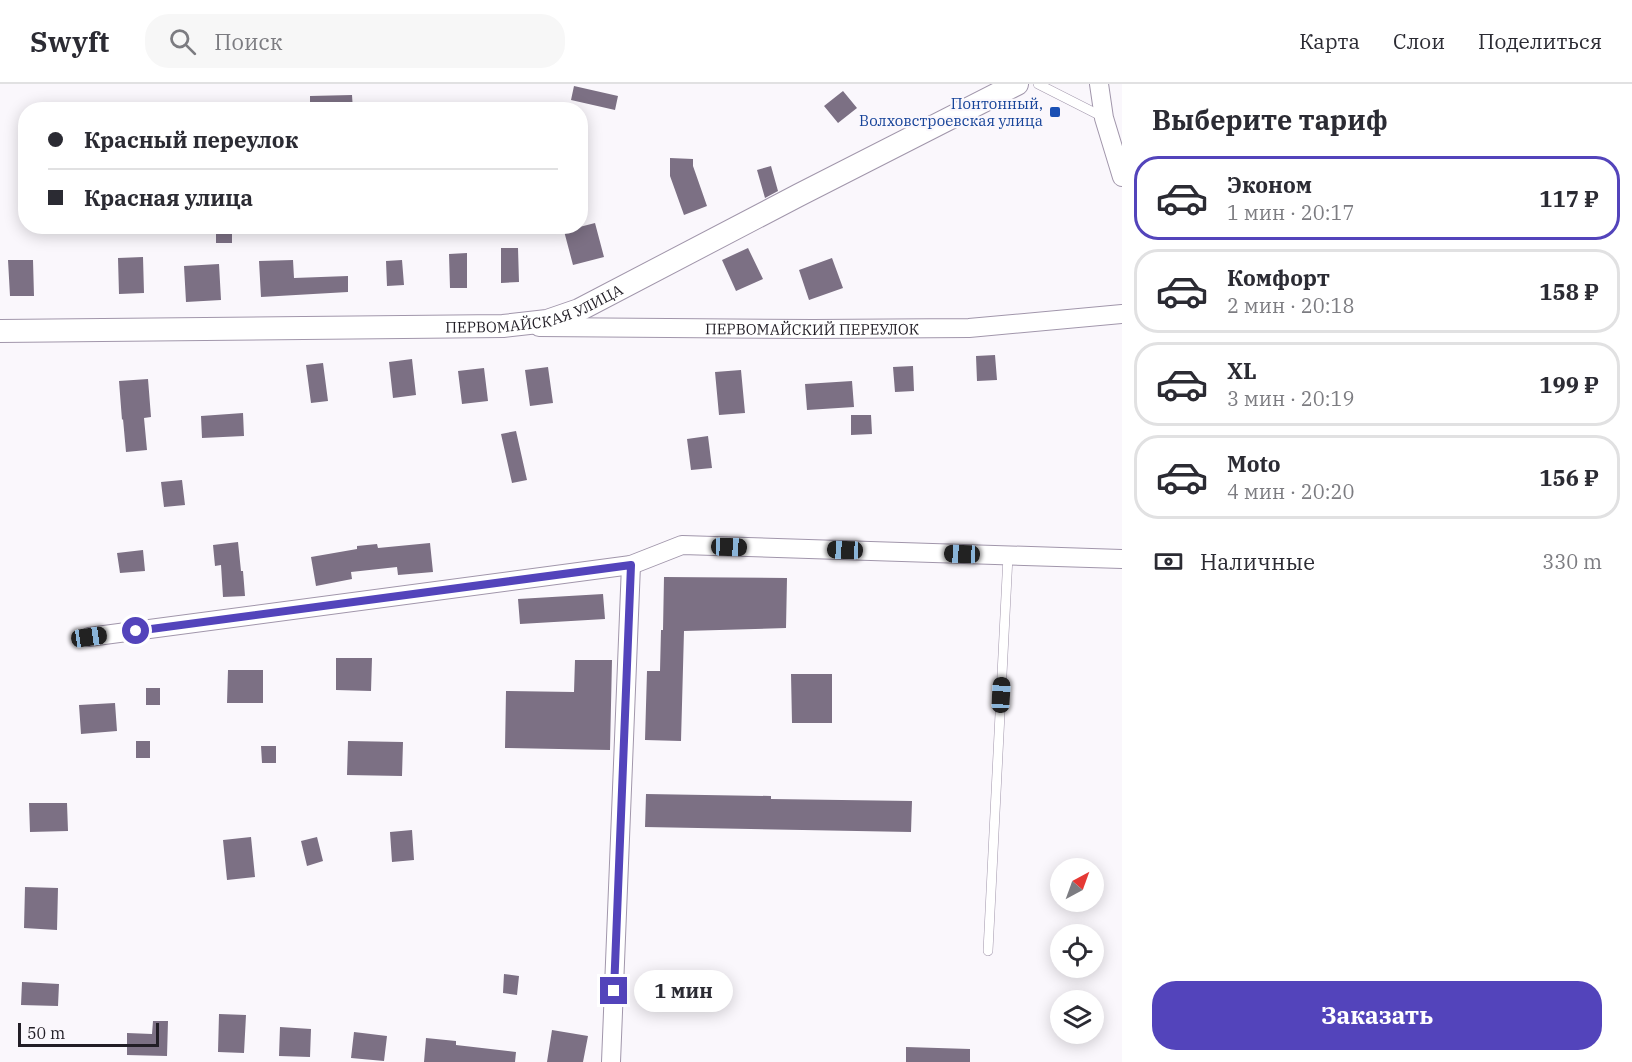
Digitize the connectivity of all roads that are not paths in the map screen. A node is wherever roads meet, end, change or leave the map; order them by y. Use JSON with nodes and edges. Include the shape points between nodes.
{"nodes":[{"id":1,"x":1017,"y":84,"type":"edge"},
{"id":2,"x":1038,"y":84,"type":"edge"},
{"id":3,"x":1099,"y":84,"type":"edge"},
{"id":4,"x":1104,"y":118,"type":"junction"},
{"id":5,"x":1122,"y":177,"type":"edge"},
{"id":6,"x":1122,"y":314,"type":"edge"},
{"id":7,"x":503,"y":326,"type":"junction"},
{"id":8,"x":0,"y":331,"type":"edge"},
{"id":9,"x":1008,"y":556,"type":"junction"},
{"id":10,"x":1122,"y":559,"type":"edge"},
{"id":11,"x":631,"y":565,"type":"junction"},
{"id":12,"x":89,"y":637,"type":"dead end"},
{"id":13,"x":988,"y":951,"type":"dead end"},
{"id":14,"x":611,"y":1062,"type":"edge"}],
"edges":[{"from":1,"to":7,"type":"street","name":"ПЕРВОМАЙСКАЯ УЛИЦА","via":[[579,310],[546,321]]},
{"from":2,"to":4,"type":"lane"},
{"from":3,"to":4,"type":"street"},
{"from":4,"to":5,"type":"street"},
{"from":6,"to":7,"type":"street","name":"ПЕРВОМАЙСКИЙ ПЕРЕУЛОК","via":[[969,328]]},
{"from":7,"to":8,"type":"street","name":"ПЕРВОМАЙСКАЯ УЛИЦА"},
{"from":9,"to":10,"type":"street"},
{"from":9,"to":11,"type":"street","via":[[682,545]]},
{"from":9,"to":13,"type":"lane"},
{"from":11,"to":12,"type":"street"},
{"from":11,"to":14,"type":"street"}]}
